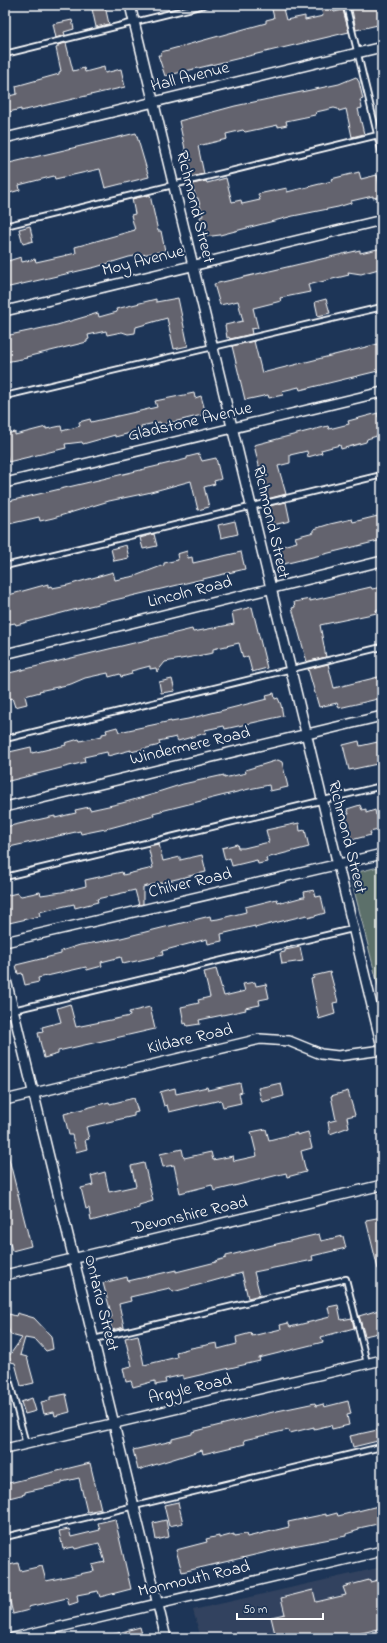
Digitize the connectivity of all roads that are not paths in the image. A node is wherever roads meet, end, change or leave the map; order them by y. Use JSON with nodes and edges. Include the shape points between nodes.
{"nodes":[{"id":1,"x":130,"y":5,"type":"edge"},
{"id":2,"x":204,"y":5,"type":"edge"},
{"id":3,"x":346,"y":5,"type":"edge"},
{"id":4,"x":134,"y":22,"type":"junction"},
{"id":5,"x":382,"y":47,"type":"edge"},
{"id":6,"x":358,"y":53,"type":"junction"},
{"id":7,"x":5,"y":54,"type":"edge"},
{"id":8,"x":153,"y":103,"type":"junction"},
{"id":9,"x":378,"y":135,"type":"junction"},
{"id":10,"x":5,"y":138,"type":"edge"},
{"id":11,"x":382,"y":154,"type":"edge"},
{"id":12,"x":173,"y":186,"type":"junction"},
{"id":13,"x":382,"y":220,"type":"edge"},
{"id":14,"x":5,"y":226,"type":"edge"},
{"id":15,"x":193,"y":266,"type":"junction"},
{"id":16,"x":382,"y":307,"type":"edge"},
{"id":17,"x":5,"y":311,"type":"edge"},
{"id":18,"x":212,"y":347,"type":"junction"},
{"id":19,"x":382,"y":392,"type":"edge"},
{"id":20,"x":5,"y":396,"type":"edge"},
{"id":21,"x":232,"y":428,"type":"junction"},
{"id":22,"x":382,"y":475,"type":"edge"},
{"id":23,"x":5,"y":482,"type":"edge"},
{"id":24,"x":251,"y":507,"type":"junction"},
{"id":25,"x":382,"y":561,"type":"edge"},
{"id":26,"x":5,"y":566,"type":"edge"},
{"id":27,"x":270,"y":588,"type":"junction"},
{"id":28,"x":382,"y":647,"type":"edge"},
{"id":29,"x":5,"y":654,"type":"edge"},
{"id":30,"x":290,"y":670,"type":"junction"},
{"id":31,"x":382,"y":716,"type":"edge"},
{"id":32,"x":306,"y":735,"type":"junction"},
{"id":33,"x":5,"y":739,"type":"edge"},
{"id":34,"x":382,"y":786,"type":"edge"},
{"id":35,"x":322,"y":801,"type":"junction"},
{"id":36,"x":5,"y":807,"type":"edge"},
{"id":37,"x":382,"y":854,"type":"edge"},
{"id":38,"x":338,"y":865,"type":"junction"},
{"id":39,"x":5,"y":876,"type":"edge"},
{"id":40,"x":352,"y":929,"type":"junction"},
{"id":41,"x":5,"y":942,"type":"edge"},
{"id":42,"x":5,"y":976,"type":"edge"},
{"id":43,"x":9,"y":1011,"type":"edge"},
{"id":44,"x":382,"y":1047,"type":"edge"},
{"id":45,"x":382,"y":1050,"type":"edge"},
{"id":46,"x":34,"y":1093,"type":"junction"},
{"id":47,"x":5,"y":1100,"type":"edge"},
{"id":48,"x":382,"y":1185,"type":"edge"},
{"id":49,"x":74,"y":1259,"type":"junction"},
{"id":50,"x":5,"y":1275,"type":"edge"},
{"id":51,"x":93,"y":1340,"type":"junction"},
{"id":52,"x":382,"y":1360,"type":"edge"},
{"id":53,"x":367,"y":1363,"type":"junction"},
{"id":54,"x":5,"y":1364,"type":"edge"},
{"id":55,"x":114,"y":1423,"type":"junction"},
{"id":56,"x":26,"y":1444,"type":"junction"},
{"id":57,"x":5,"y":1449,"type":"edge"},
{"id":58,"x":382,"y":1453,"type":"edge"},
{"id":59,"x":134,"y":1506,"type":"junction"},
{"id":60,"x":5,"y":1537,"type":"edge"},
{"id":61,"x":382,"y":1551,"type":"edge"},
{"id":62,"x":157,"y":1604,"type":"junction"},
{"id":63,"x":13,"y":1638,"type":"edge"},
{"id":64,"x":166,"y":1638,"type":"edge"}],
"edges":[{"from":1,"to":4,"type":"street","name":"Richmond Street"},
{"from":2,"to":4,"type":"lane"},
{"from":3,"to":6,"type":"lane"},
{"from":4,"to":7,"type":"lane"},
{"from":4,"to":8,"type":"street","name":"Richmond Street"},
{"from":5,"to":6,"type":"street","name":"Hall Avenue"},
{"from":6,"to":8,"type":"street","name":"Hall Avenue"},
{"from":6,"to":9,"type":"lane"},
{"from":8,"to":10,"type":"street","name":"Hall Avenue"},
{"from":8,"to":12,"type":"street","name":"Richmond Street"},
{"from":9,"to":11,"type":"lane"},
{"from":9,"to":12,"type":"lane"},
{"from":12,"to":14,"type":"lane"},
{"from":12,"to":15,"type":"street","name":"Richmond Street"},
{"from":13,"to":15,"type":"street","name":"Moy Avenue"},
{"from":15,"to":17,"type":"street","name":"Moy Avenue"},
{"from":15,"to":18,"type":"street","name":"Richmond Street"},
{"from":16,"to":18,"type":"lane"},
{"from":18,"to":20,"type":"lane"},
{"from":18,"to":21,"type":"street","name":"Richmond Street"},
{"from":19,"to":21,"type":"street","name":"Gladstone Avenue"},
{"from":21,"to":23,"type":"street","name":"Gladstone Avenue"},
{"from":21,"to":24,"type":"street","name":"Richmond Street"},
{"from":22,"to":24,"type":"lane"},
{"from":24,"to":26,"type":"lane"},
{"from":24,"to":27,"type":"street","name":"Richmond Street"},
{"from":25,"to":27,"type":"street","name":"Lincoln Road"},
{"from":27,"to":29,"type":"street","name":"Lincoln Road"},
{"from":27,"to":30,"type":"street","name":"Richmond Street"},
{"from":28,"to":30,"type":"lane"},
{"from":30,"to":32,"type":"street","name":"Richmond Street"},
{"from":30,"to":33,"type":"lane"},
{"from":31,"to":32,"type":"street","name":"Windermere Road"},
{"from":32,"to":35,"type":"street","name":"Richmond Street"},
{"from":32,"to":36,"type":"street","name":"Windermere Road"},
{"from":34,"to":35,"type":"lane"},
{"from":35,"to":38,"type":"street","name":"Richmond Street"},
{"from":35,"to":39,"type":"lane"},
{"from":37,"to":38,"type":"street","name":"Chilver Road"},
{"from":38,"to":40,"type":"street","name":"Richmond Street"},
{"from":38,"to":41,"type":"street","name":"Chilver Road"},
{"from":40,"to":43,"type":"lane"},
{"from":40,"to":44,"type":"street","name":"Richmond Street"},
{"from":42,"to":43,"type":"street","name":"Ontario Street"},
{"from":43,"to":46,"type":"street","name":"Ontario Street"},
{"from":45,"to":46,"type":"street","name":"Kildare Road","via":[[338,1056],[321,1054],[289,1041],[260,1039]]},
{"from":46,"to":47,"type":"street","name":"Kildare Road"},
{"from":46,"to":49,"type":"street","name":"Ontario Street"},
{"from":48,"to":49,"type":"street","name":"Devonshire Road"},
{"from":49,"to":50,"type":"street","name":"Devonshire Road"},
{"from":49,"to":51,"type":"street","name":"Ontario Street"},
{"from":51,"to":53,"type":"lane","via":[[346,1279]]},
{"from":51,"to":55,"type":"street","name":"Ontario Street"},
{"from":52,"to":53,"type":"street","name":"Argyle Road"},
{"from":53,"to":55,"type":"street","name":"Argyle Road"},
{"from":54,"to":56,"type":"lane"},
{"from":55,"to":56,"type":"street","name":"Argyle Road"},
{"from":55,"to":59,"type":"street","name":"Ontario Street"},
{"from":56,"to":57,"type":"street","name":"Argyle Road"},
{"from":58,"to":59,"type":"lane","via":[[380,1447]]},
{"from":59,"to":60,"type":"lane"},
{"from":59,"to":62,"type":"street","name":"Ontario Street"},
{"from":61,"to":62,"type":"street","name":"Monmouth Road"},
{"from":62,"to":63,"type":"street","name":"Monmouth Road"},
{"from":62,"to":64,"type":"street","name":"Ontario Street"}]}
